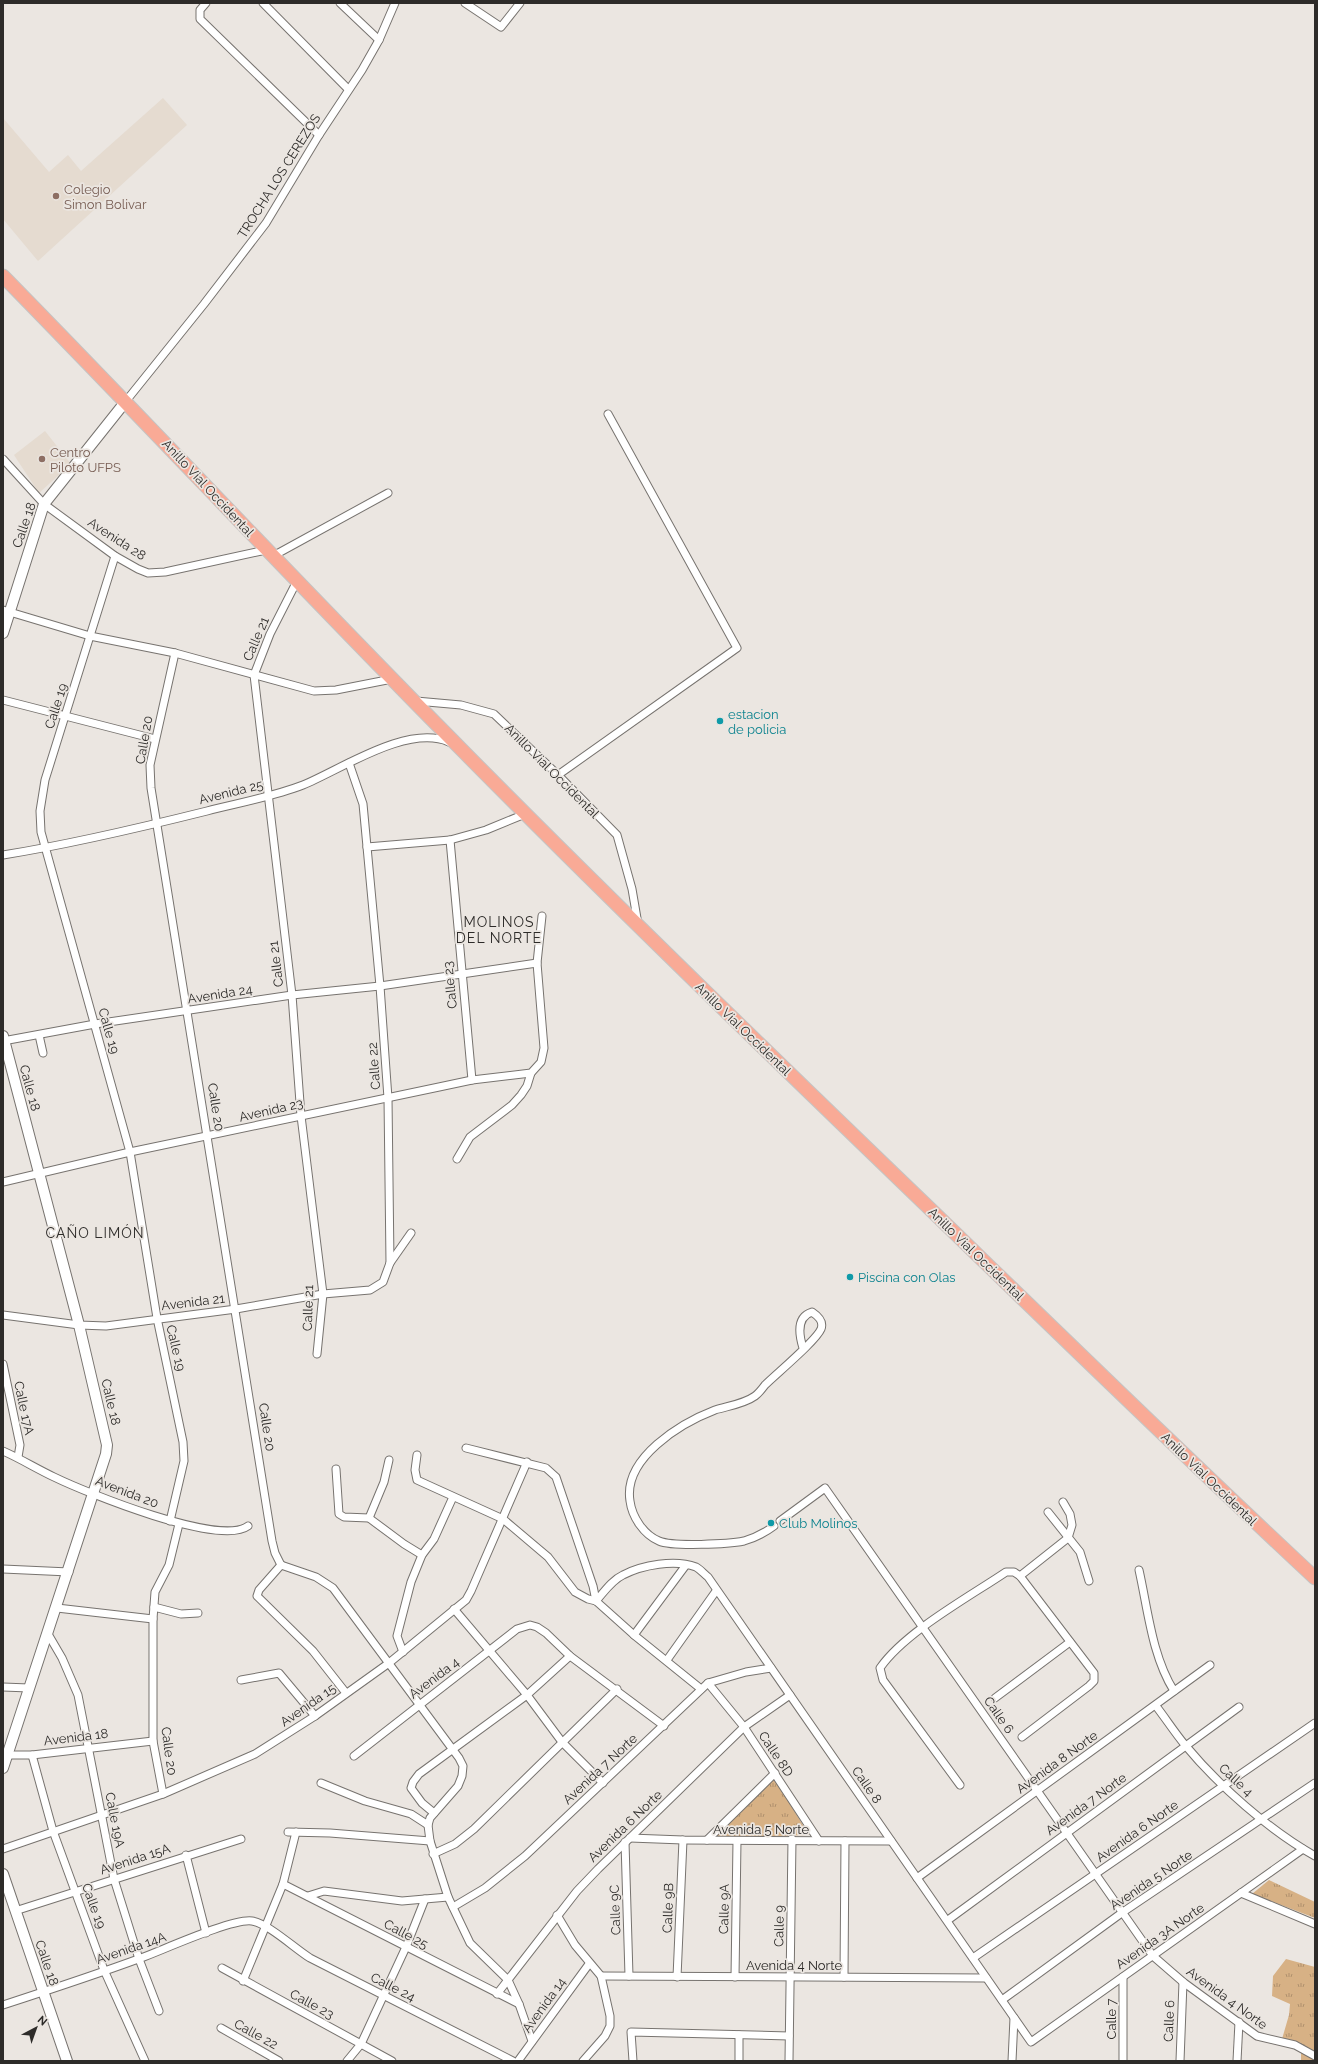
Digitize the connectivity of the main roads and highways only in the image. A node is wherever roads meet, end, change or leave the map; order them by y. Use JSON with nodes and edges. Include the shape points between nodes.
{"nodes":[{"id":1,"x":3,"y":276,"type":"edge"},
{"id":2,"x":1315,"y":1578,"type":"edge"}],
"edges":[{"from":1,"to":2,"type":"highway","name":"Anillo Vial Occidental","via":[[126,401],[269,553],[639,928],[1210,1480]]}]}
